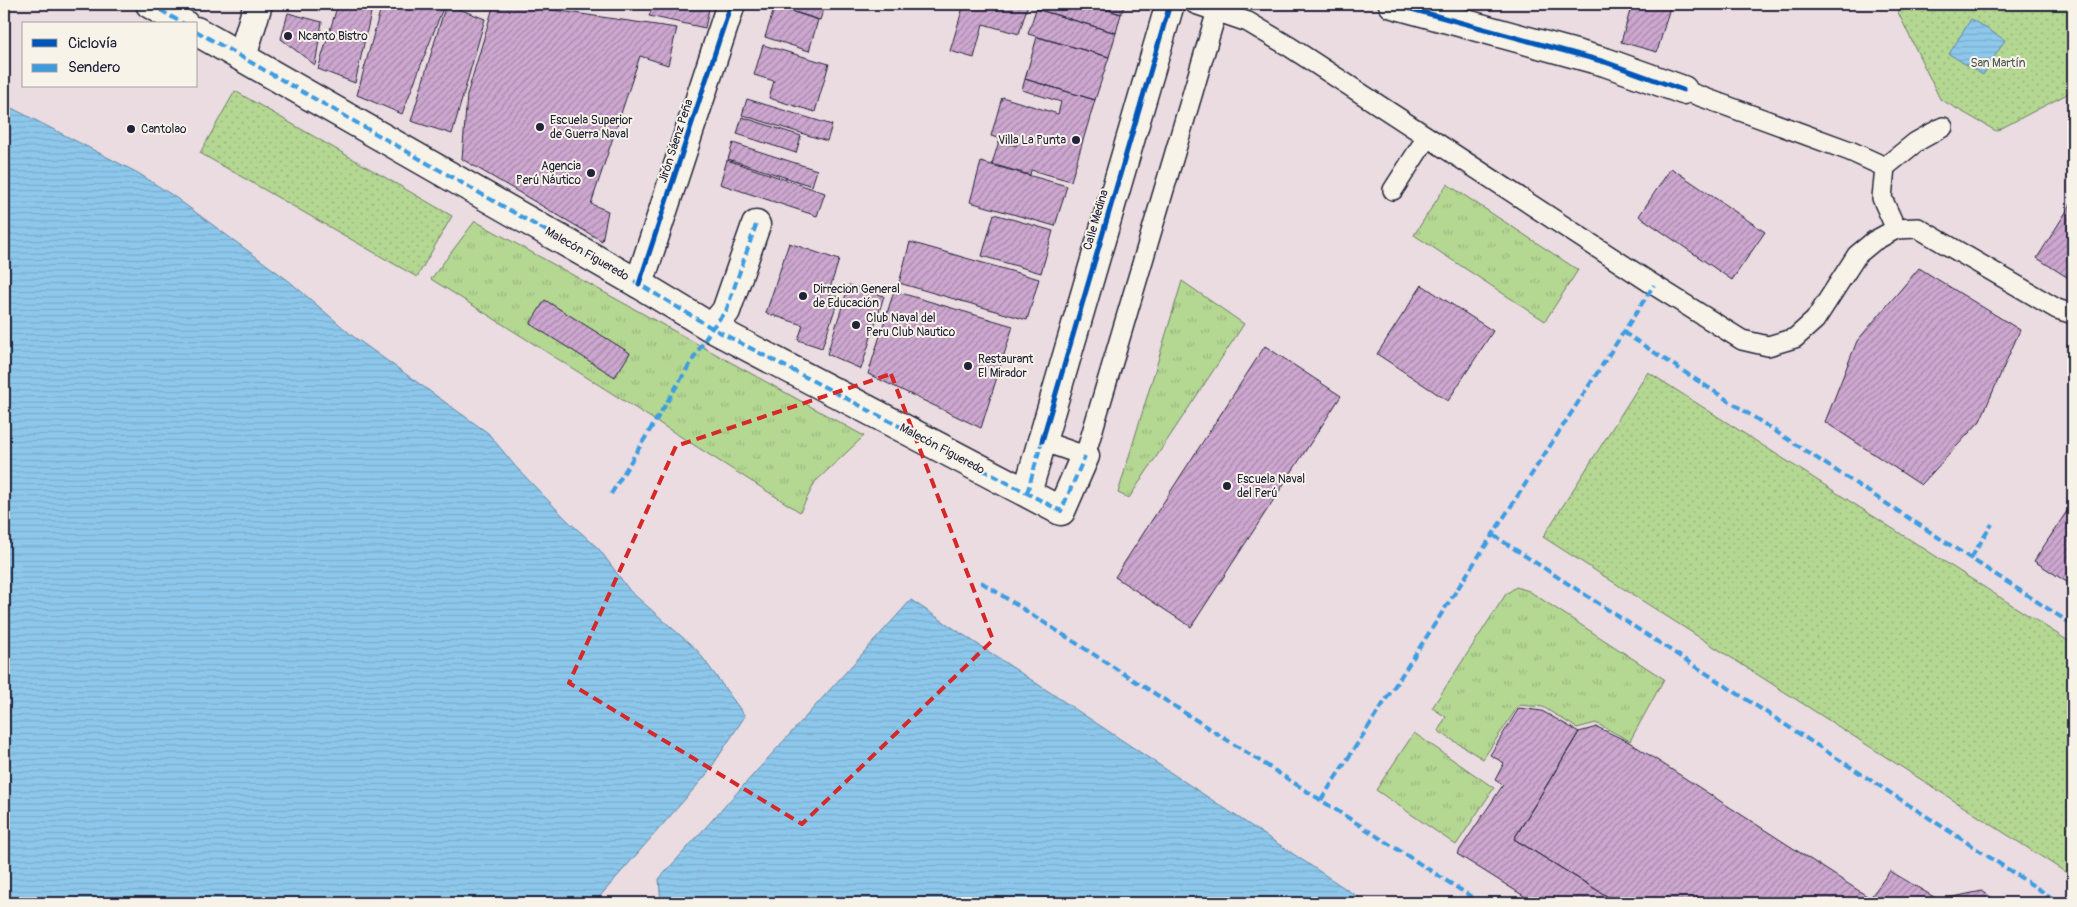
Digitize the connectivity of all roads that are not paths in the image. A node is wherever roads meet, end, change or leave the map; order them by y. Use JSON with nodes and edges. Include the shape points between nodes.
{"nodes":[{"id":1,"x":150,"y":4,"type":"edge"},
{"id":2,"x":258,"y":4,"type":"edge"},
{"id":3,"x":731,"y":4,"type":"edge"},
{"id":4,"x":1170,"y":4,"type":"edge"},
{"id":5,"x":1195,"y":4,"type":"edge"},
{"id":6,"x":1393,"y":4,"type":"edge"},
{"id":7,"x":1218,"y":7,"type":"edge"},
{"id":8,"x":181,"y":22,"type":"edge"},
{"id":9,"x":198,"y":32,"type":"edge"},
{"id":10,"x":242,"y":57,"type":"junction"},
{"id":11,"x":1683,"y":90,"type":"joint"},
{"id":12,"x":1943,"y":127,"type":"dead end"},
{"id":13,"x":1427,"y":137,"type":"junction"},
{"id":14,"x":1885,"y":166,"type":"junction"},
{"id":15,"x":1392,"y":190,"type":"dead end"},
{"id":16,"x":756,"y":225,"type":"dead end"},
{"id":17,"x":1896,"y":229,"type":"junction"},
{"id":18,"x":639,"y":284,"type":"junction"},
{"id":19,"x":2073,"y":314,"type":"edge"},
{"id":20,"x":712,"y":328,"type":"junction"},
{"id":21,"x":1042,"y":441,"type":"junction"},
{"id":22,"x":1084,"y":456,"type":"junction"},
{"id":23,"x":1027,"y":494,"type":"junction"}],
"edges":[{"from":1,"to":8,"type":"street"},
{"from":2,"to":10,"type":"street"},
{"from":3,"to":18,"type":"street","name":"Jirón Sáenz Peña"},
{"from":4,"to":21,"type":"street","name":"Calle Medina"},
{"from":5,"to":7,"type":"lane"},
{"from":6,"to":11,"type":"street","via":[[1605,62]]},
{"from":7,"to":13,"type":"lane","via":[[1290,47]]},
{"from":7,"to":22,"type":"lane"},
{"from":9,"to":10,"type":"street","name":"Malecón Figueredo"},
{"from":10,"to":18,"type":"street","name":"Malecón Figueredo"},
{"from":11,"to":14,"type":"lane"},
{"from":12,"to":14,"type":"lane","via":[[1916,142]]},
{"from":13,"to":15,"type":"lane"},
{"from":13,"to":17,"type":"lane","via":[[1742,340],[1768,346],[1795,338],[1815,320],[1857,255]]},
{"from":14,"to":17,"type":"lane","via":[[1882,198]]},
{"from":16,"to":20,"type":"street","via":[[726,311]]},
{"from":17,"to":19,"type":"lane","via":[[1918,228],[2057,309]]},
{"from":18,"to":20,"type":"street","name":"Malecón Figueredo"},
{"from":20,"to":23,"type":"street","name":"Malecón Figueredo"},
{"from":21,"to":22,"type":"lane"},
{"from":21,"to":23,"type":"street","name":"Calle Medina"},
{"from":22,"to":23,"type":"street","name":"Malecón Figueredo","via":[[1061,511]]}]}
